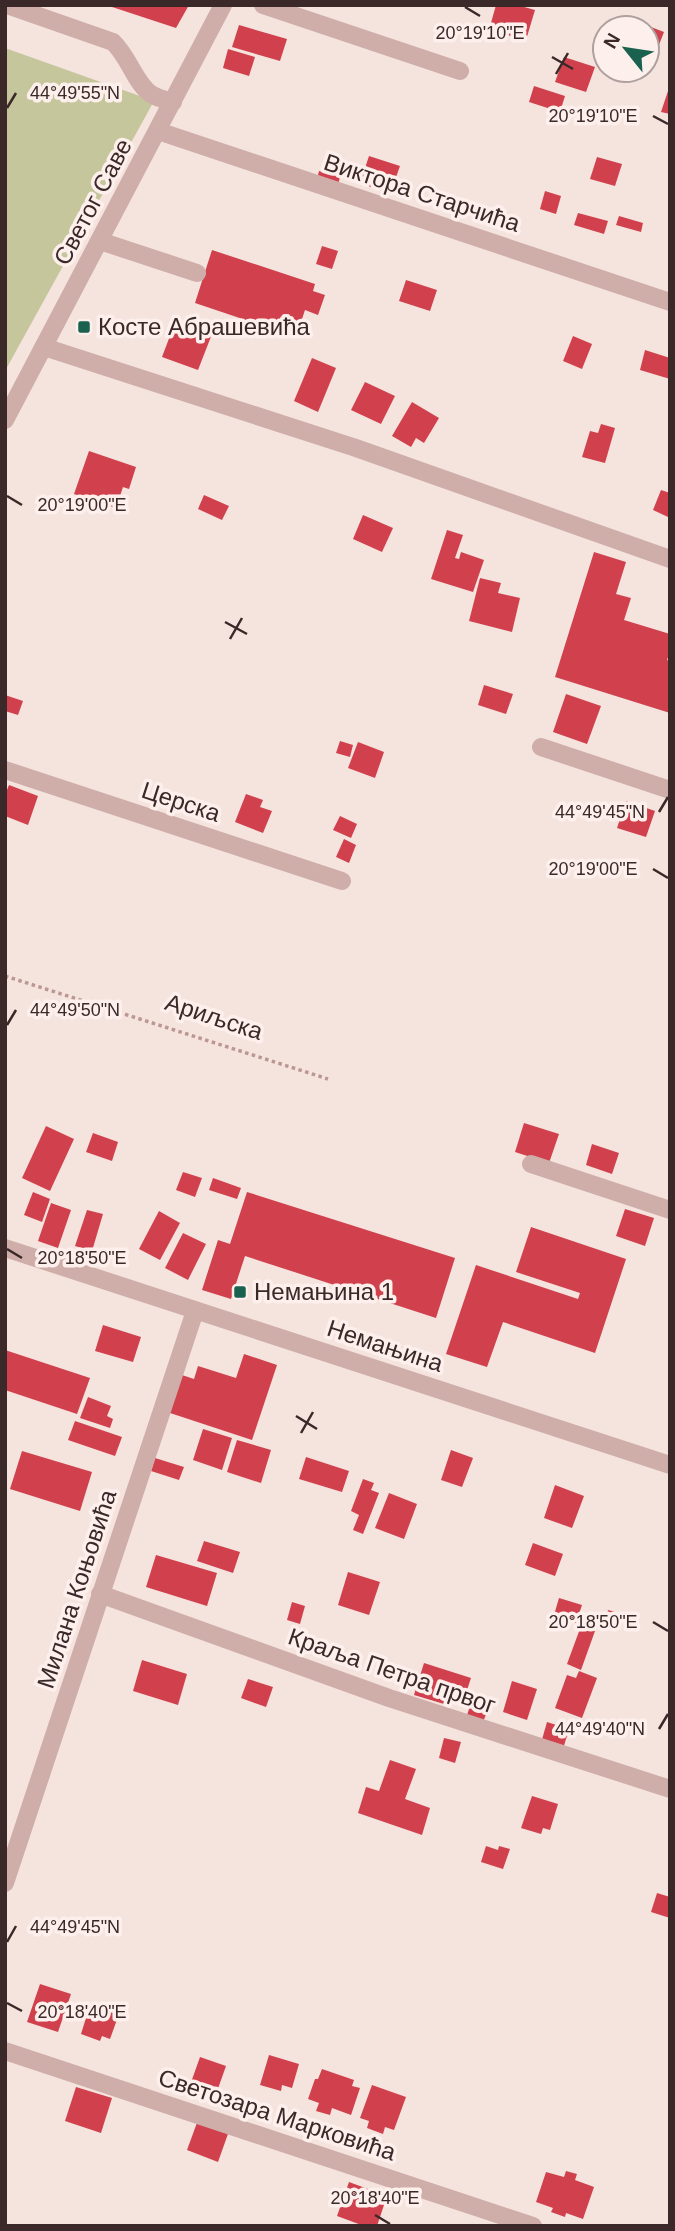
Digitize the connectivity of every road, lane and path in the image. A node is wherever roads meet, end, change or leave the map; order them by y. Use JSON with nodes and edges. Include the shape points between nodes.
{"nodes":[{"id":1,"x":7,"y":5,"type":"edge"},
{"id":2,"x":223,"y":5,"type":"edge"},
{"id":3,"x":263,"y":5,"type":"edge"},
{"id":4,"x":460,"y":71,"type":"dead end"},
{"id":5,"x":173,"y":102,"type":"junction"},
{"id":6,"x":158,"y":131,"type":"junction"},
{"id":7,"x":100,"y":241,"type":"junction"},
{"id":8,"x":197,"y":274,"type":"dead end"},
{"id":9,"x":670,"y":302,"type":"edge"},
{"id":10,"x":44,"y":347,"type":"junction"},
{"id":11,"x":5,"y":420,"type":"edge"},
{"id":12,"x":670,"y":559,"type":"edge"},
{"id":13,"x":541,"y":747,"type":"dead end"},
{"id":14,"x":5,"y":770,"type":"edge"},
{"id":15,"x":670,"y":790,"type":"edge"},
{"id":16,"x":342,"y":880,"type":"dead end"},
{"id":17,"x":5,"y":976,"type":"edge"},
{"id":18,"x":328,"y":1079,"type":"dead end"},
{"id":19,"x":531,"y":1164,"type":"dead end"},
{"id":20,"x":670,"y":1210,"type":"edge"},
{"id":21,"x":5,"y":1248,"type":"edge"},
{"id":22,"x":195,"y":1311,"type":"junction"},
{"id":23,"x":670,"y":1465,"type":"edge"},
{"id":24,"x":100,"y":1594,"type":"junction"},
{"id":25,"x":670,"y":1789,"type":"edge"},
{"id":26,"x":5,"y":1882,"type":"edge"},
{"id":27,"x":5,"y":2051,"type":"edge"},
{"id":28,"x":533,"y":2226,"type":"edge"}],
"edges":[{"from":1,"to":5,"type":"street","via":[[113,42],[142,86]]},
{"from":2,"to":5,"type":"street","name":"Светог Саве"},
{"from":3,"to":4,"type":"street"},
{"from":5,"to":6,"type":"street","name":"Светог Саве"},
{"from":6,"to":7,"type":"street","name":"Светог Саве"},
{"from":6,"to":9,"type":"street","name":"Виктора Старчића"},
{"from":7,"to":8,"type":"street"},
{"from":7,"to":10,"type":"street","name":"Светог Саве"},
{"from":10,"to":11,"type":"street","name":"Светог Саве"},
{"from":10,"to":12,"type":"street","via":[[356,448]]},
{"from":13,"to":15,"type":"street"},
{"from":14,"to":16,"type":"street","name":"Церска"},
{"from":17,"to":18,"type":"path","name":"Ариљска"},
{"from":19,"to":20,"type":"street"},
{"from":21,"to":22,"type":"street","name":"Немањина"},
{"from":22,"to":23,"type":"street","name":"Немањина"},
{"from":22,"to":24,"type":"street","name":"Милана Коњовића"},
{"from":24,"to":25,"type":"street","name":"Краља Петра првог","via":[[389,1698]]},
{"from":24,"to":26,"type":"street","name":"Милана Коњовића"},
{"from":27,"to":28,"type":"street","name":"Светозара Марковића"}]}
